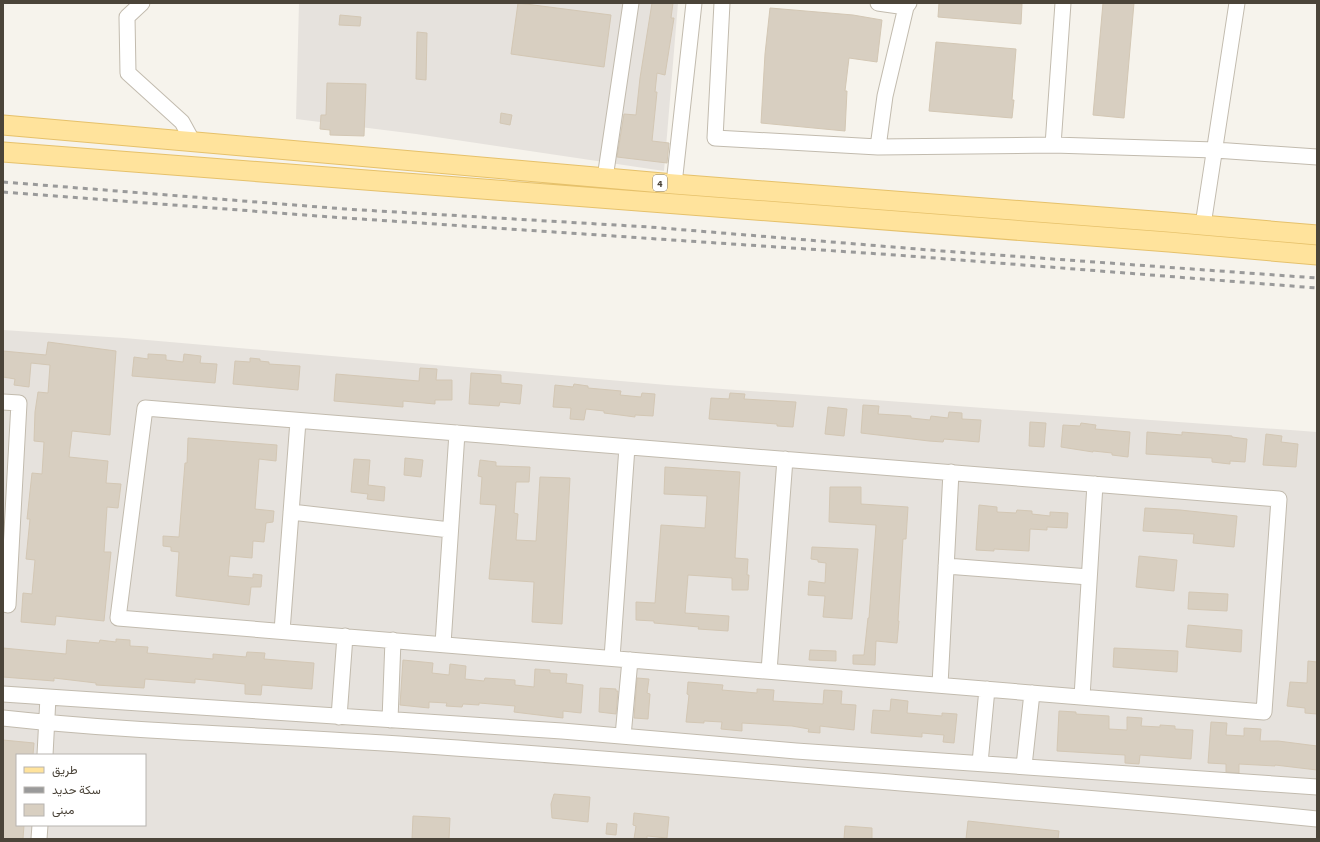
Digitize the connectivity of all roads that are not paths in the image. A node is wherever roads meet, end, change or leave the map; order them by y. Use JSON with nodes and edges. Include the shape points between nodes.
{"nodes":[{"id":1,"x":142,"y":3,"type":"edge"},
{"id":2,"x":631,"y":3,"type":"edge"},
{"id":3,"x":694,"y":3,"type":"edge"},
{"id":4,"x":722,"y":3,"type":"edge"},
{"id":5,"x":878,"y":3,"type":"edge"},
{"id":6,"x":1063,"y":3,"type":"edge"},
{"id":7,"x":1237,"y":3,"type":"edge"},
{"id":8,"x":908,"y":5,"type":"edge"},
{"id":9,"x":3,"y":125,"type":"edge"},
{"id":10,"x":193,"y":142,"type":"junction"},
{"id":11,"x":1053,"y":145,"type":"junction"},
{"id":12,"x":878,"y":147,"type":"junction"},
{"id":13,"x":1215,"y":150,"type":"junction"},
{"id":14,"x":3,"y":152,"type":"edge"},
{"id":15,"x":1317,"y":157,"type":"edge"},
{"id":16,"x":605,"y":178,"type":"junction"},
{"id":17,"x":674,"y":184,"type":"junction"},
{"id":18,"x":1203,"y":225,"type":"junction"},
{"id":19,"x":1317,"y":235,"type":"edge"},
{"id":20,"x":1317,"y":255,"type":"edge"},
{"id":21,"x":3,"y":402,"type":"edge"},
{"id":22,"x":298,"y":421,"type":"junction"},
{"id":23,"x":456,"y":433,"type":"junction"},
{"id":24,"x":627,"y":447,"type":"junction"},
{"id":25,"x":785,"y":459,"type":"junction"},
{"id":26,"x":951,"y":472,"type":"junction"},
{"id":27,"x":1095,"y":484,"type":"junction"},
{"id":28,"x":291,"y":512,"type":"junction"},
{"id":29,"x":450,"y":530,"type":"junction"},
{"id":30,"x":946,"y":566,"type":"junction"},
{"id":31,"x":1089,"y":577,"type":"junction"},
{"id":32,"x":3,"y":604,"type":"edge"},
{"id":33,"x":282,"y":631,"type":"junction"},
{"id":34,"x":345,"y":636,"type":"junction"},
{"id":35,"x":393,"y":640,"type":"junction"},
{"id":36,"x":442,"y":644,"type":"junction"},
{"id":37,"x":612,"y":658,"type":"junction"},
{"id":38,"x":630,"y":660,"type":"junction"},
{"id":39,"x":769,"y":671,"type":"junction"},
{"id":40,"x":940,"y":685,"type":"junction"},
{"id":41,"x":987,"y":689,"type":"junction"},
{"id":42,"x":1032,"y":693,"type":"junction"},
{"id":43,"x":3,"y":694,"type":"edge"},
{"id":44,"x":48,"y":697,"type":"junction"},
{"id":45,"x":1082,"y":697,"type":"junction"},
{"id":46,"x":339,"y":717,"type":"junction"},
{"id":47,"x":3,"y":718,"type":"edge"},
{"id":48,"x":390,"y":720,"type":"junction"},
{"id":49,"x":47,"y":723,"type":"junction"},
{"id":50,"x":623,"y":736,"type":"junction"},
{"id":51,"x":44,"y":754,"type":"edge"},
{"id":52,"x":980,"y":763,"type":"junction"},
{"id":53,"x":1024,"y":766,"type":"junction"},
{"id":54,"x":1317,"y":787,"type":"edge"},
{"id":55,"x":1317,"y":818,"type":"edge"},
{"id":56,"x":40,"y":826,"type":"edge"},
{"id":57,"x":39,"y":839,"type":"edge"}],
"edges":[{"from":1,"to":10,"type":"street","via":[[127,17],[128,73],[182,122]]},
{"from":2,"to":16,"type":"street"},
{"from":3,"to":17,"type":"street"},
{"from":4,"to":12,"type":"street","via":[[715,138]]},
{"from":5,"to":8,"type":"street"},
{"from":6,"to":11,"type":"street"},
{"from":7,"to":13,"type":"street"},
{"from":8,"to":12,"type":"street","via":[[885,96]]},
{"from":9,"to":10,"type":"main road","number":"4"},
{"from":10,"to":16,"type":"main road","number":"4"},
{"from":11,"to":12,"type":"street"},
{"from":11,"to":13,"type":"street"},
{"from":13,"to":15,"type":"street"},
{"from":13,"to":18,"type":"street"},
{"from":14,"to":20,"type":"main road","number":"4"},
{"from":16,"to":17,"type":"main road","number":"4"},
{"from":17,"to":18,"type":"main road","number":"4"},
{"from":18,"to":19,"type":"main road","number":"4"},
{"from":21,"to":32,"type":"street","via":[[19,403],[8,605]]},
{"from":22,"to":23,"type":"street"},
{"from":22,"to":28,"type":"street"},
{"from":22,"to":33,"type":"street","via":[[145,408],[118,618]]},
{"from":23,"to":24,"type":"street"},
{"from":23,"to":29,"type":"street"},
{"from":24,"to":25,"type":"street"},
{"from":24,"to":37,"type":"street"},
{"from":25,"to":26,"type":"street"},
{"from":25,"to":39,"type":"street"},
{"from":26,"to":27,"type":"street"},
{"from":26,"to":30,"type":"street"},
{"from":27,"to":31,"type":"street"},
{"from":27,"to":45,"type":"street","via":[[1279,499],[1264,712]]},
{"from":28,"to":29,"type":"street"},
{"from":28,"to":33,"type":"street"},
{"from":29,"to":36,"type":"street"},
{"from":30,"to":31,"type":"street"},
{"from":30,"to":40,"type":"street"},
{"from":31,"to":45,"type":"street"},
{"from":33,"to":34,"type":"street"},
{"from":34,"to":35,"type":"street"},
{"from":34,"to":46,"type":"street"},
{"from":35,"to":36,"type":"street"},
{"from":35,"to":48,"type":"street"},
{"from":36,"to":37,"type":"street"},
{"from":37,"to":38,"type":"street"},
{"from":38,"to":39,"type":"street"},
{"from":38,"to":50,"type":"street"},
{"from":39,"to":40,"type":"street"},
{"from":40,"to":41,"type":"street"},
{"from":41,"to":42,"type":"street"},
{"from":41,"to":52,"type":"street"},
{"from":42,"to":45,"type":"street"},
{"from":42,"to":53,"type":"street"},
{"from":43,"to":44,"type":"street"},
{"from":44,"to":46,"type":"street"},
{"from":44,"to":49,"type":"street"},
{"from":46,"to":48,"type":"street"},
{"from":47,"to":49,"type":"street"},
{"from":48,"to":50,"type":"street"},
{"from":49,"to":51,"type":"street"},
{"from":49,"to":55,"type":"street","via":[[565,755]]},
{"from":50,"to":52,"type":"street"},
{"from":52,"to":53,"type":"street"},
{"from":53,"to":54,"type":"street"},
{"from":56,"to":57,"type":"street"}]}
